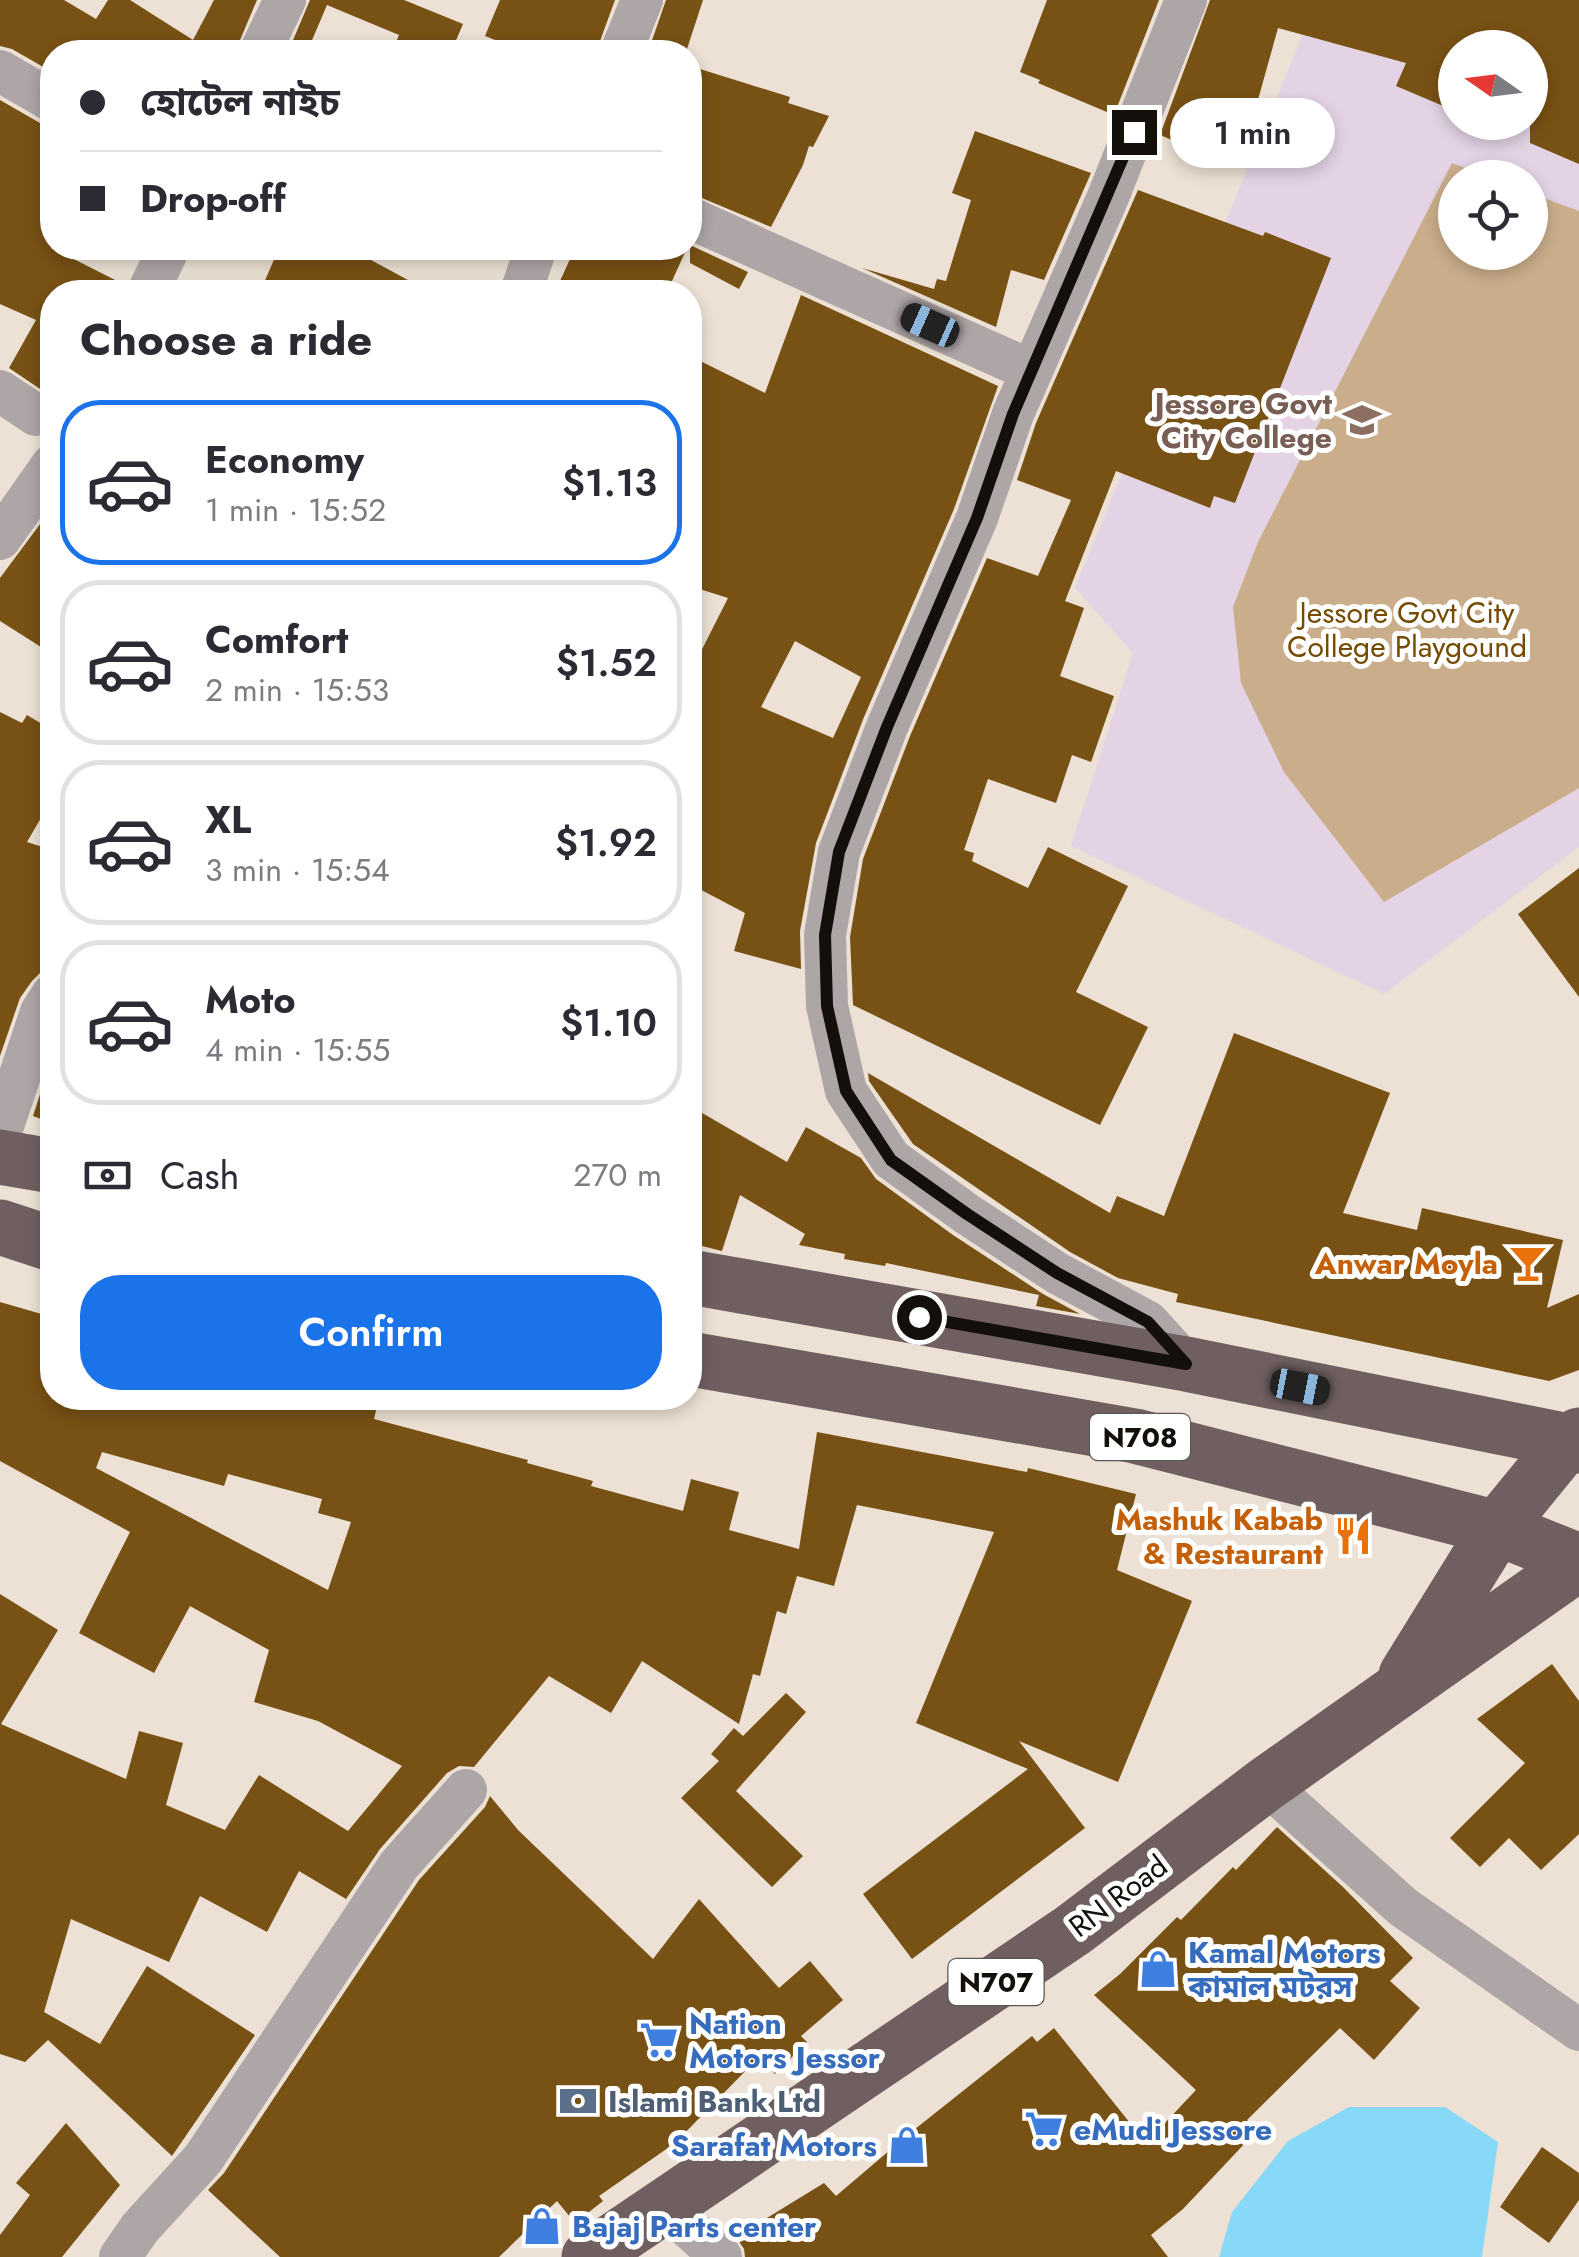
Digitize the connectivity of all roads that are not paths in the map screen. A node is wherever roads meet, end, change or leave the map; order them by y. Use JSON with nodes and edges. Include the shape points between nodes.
{"nodes":[{"id":1,"x":285,"y":0,"type":"edge"},
{"id":2,"x":642,"y":0,"type":"edge"},
{"id":3,"x":1186,"y":0,"type":"edge"},
{"id":4,"x":266,"y":40,"type":"edge"},
{"id":5,"x":626,"y":40,"type":"edge"},
{"id":6,"x":0,"y":71,"type":"edge"},
{"id":7,"x":40,"y":94,"type":"edge"},
{"id":8,"x":702,"y":223,"type":"edge"},
{"id":9,"x":1032,"y":371,"type":"junction"},
{"id":10,"x":0,"y":392,"type":"edge"},
{"id":11,"x":36,"y":414,"type":"dead end"},
{"id":12,"x":40,"y":482,"type":"edge"},
{"id":13,"x":0,"y":539,"type":"edge"},
{"id":14,"x":40,"y":1012,"type":"edge"},
{"id":15,"x":0,"y":1135,"type":"edge"},
{"id":16,"x":0,"y":1157,"type":"edge"},
{"id":17,"x":40,"y":1164,"type":"edge"},
{"id":18,"x":0,"y":1227,"type":"edge"},
{"id":19,"x":40,"y":1240,"type":"edge"},
{"id":20,"x":702,"y":1279,"type":"edge"},
{"id":21,"x":702,"y":1361,"type":"edge"},
{"id":22,"x":1186,"y":1364,"type":"junction"},
{"id":23,"x":1575,"y":1440,"type":"edge"},
{"id":24,"x":1497,"y":1528,"type":"junction"},
{"id":25,"x":1579,"y":1562,"type":"edge"},
{"id":26,"x":1394,"y":1695,"type":"junction"},
{"id":27,"x":1266,"y":1784,"type":"junction"},
{"id":28,"x":466,"y":1790,"type":"dead end"},
{"id":29,"x":1579,"y":2030,"type":"edge"},
{"id":30,"x":665,"y":2206,"type":"junction"},
{"id":31,"x":120,"y":2257,"type":"edge"},
{"id":32,"x":589,"y":2257,"type":"edge"},
{"id":33,"x":722,"y":2257,"type":"edge"}],
"edges":[{"from":1,"to":4,"type":"street"},
{"from":2,"to":5,"type":"street"},
{"from":3,"to":9,"type":"street"},
{"from":6,"to":7,"type":"street"},
{"from":8,"to":9,"type":"street"},
{"from":9,"to":22,"type":"street","via":[[839,852],[825,935],[827,1006],[846,1091],[891,1160],[1057,1273],[1148,1322]]},
{"from":10,"to":11,"type":"street"},
{"from":12,"to":13,"type":"street"},
{"from":14,"to":15,"type":"street"},
{"from":16,"to":17,"type":"highway"},
{"from":18,"to":19,"type":"highway"},
{"from":20,"to":22,"type":"highway"},
{"from":21,"to":24,"type":"highway","number":"N708","via":[[1135,1436]]},
{"from":22,"to":23,"type":"highway"},
{"from":23,"to":24,"type":"highway","number":"N707"},
{"from":24,"to":25,"type":"highway","number":"N708"},
{"from":24,"to":26,"type":"highway","name":"RN Road","number":"N707"},
{"from":25,"to":26,"type":"highway","name":"RN Road","number":"N707"},
{"from":26,"to":27,"type":"highway","name":"RN Road","number":"N707"},
{"from":27,"to":29,"type":"street","via":[[1403,1907]]},
{"from":27,"to":30,"type":"highway","name":"RN Road","number":"N707","via":[[1073,1930]]},
{"from":28,"to":31,"type":"street","via":[[399,1865],[203,2159]]},
{"from":30,"to":32,"type":"highway","name":"RN Road","number":"N707"},
{"from":30,"to":33,"type":"street"}]}
